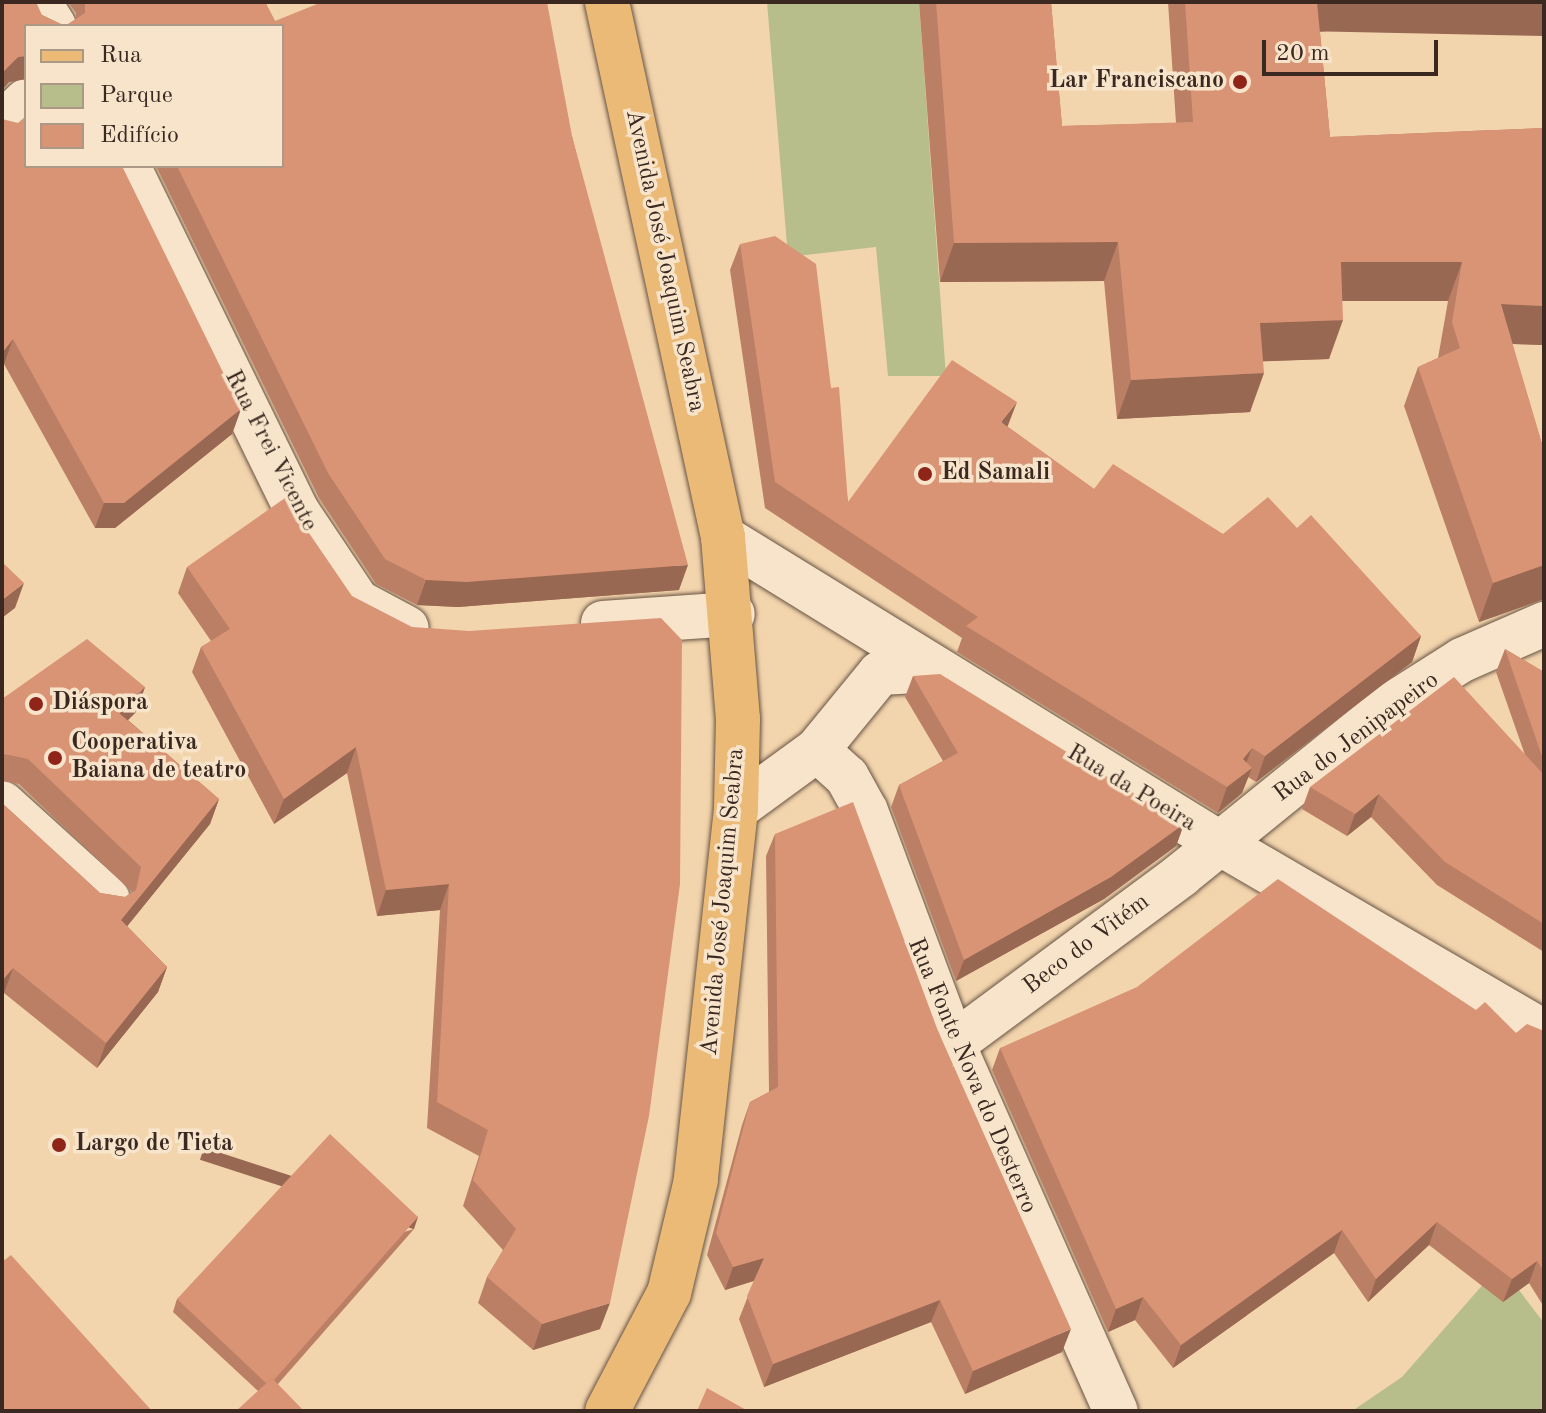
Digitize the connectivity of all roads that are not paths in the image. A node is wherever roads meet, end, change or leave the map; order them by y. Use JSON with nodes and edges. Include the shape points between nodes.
{"nodes":[{"id":1,"x":39,"y":2,"type":"edge"},
{"id":2,"x":607,"y":2,"type":"edge"},
{"id":3,"x":53,"y":24,"type":"edge"},
{"id":4,"x":24,"y":103,"type":"edge"},
{"id":5,"x":2,"y":124,"type":"edge"},
{"id":6,"x":129,"y":168,"type":"edge"},
{"id":7,"x":723,"y":537,"type":"junction"},
{"id":8,"x":733,"y":614,"type":"junction"},
{"id":9,"x":1544,"y":624,"type":"edge"},
{"id":10,"x":565,"y":625,"type":"edge"},
{"id":11,"x":443,"y":631,"type":"edge"},
{"id":12,"x":935,"y":670,"type":"junction"},
{"id":13,"x":817,"y":750,"type":"junction"},
{"id":14,"x":2,"y":803,"type":"edge"},
{"id":15,"x":736,"y":809,"type":"junction"},
{"id":16,"x":1221,"y":844,"type":"junction"},
{"id":17,"x":108,"y":899,"type":"edge"},
{"id":18,"x":1544,"y":1032,"type":"edge"},
{"id":19,"x":953,"y":1044,"type":"junction"},
{"id":20,"x":607,"y":1411,"type":"edge"},
{"id":21,"x":1116,"y":1411,"type":"edge"}],
"edges":[{"from":1,"to":3,"type":"street"},
{"from":2,"to":7,"type":"main road","name":"Avenida José Joaquim Seabra"},
{"from":4,"to":5,"type":"street"},
{"from":6,"to":11,"type":"street","name":"Rua Frei Vicente","via":[[297,511],[358,602],[412,630]]},
{"from":7,"to":8,"type":"main road","name":"Avenida José Joaquim Seabra"},
{"from":7,"to":12,"type":"street","name":"Rua da Poeira"},
{"from":8,"to":10,"type":"street"},
{"from":8,"to":15,"type":"main road","name":"Avenida José Joaquim Seabra"},
{"from":9,"to":16,"type":"street","name":"Rua do Jenipapeiro","via":[[1462,660],[1391,705]]},
{"from":12,"to":13,"type":"street","via":[[880,673]]},
{"from":12,"to":16,"type":"street","name":"Rua da Poeira"},
{"from":13,"to":15,"type":"street"},
{"from":13,"to":19,"type":"street","name":"Rua Fonte Nova do Desterro","via":[[847,777],[866,811]]},
{"from":14,"to":17,"type":"street"},
{"from":15,"to":20,"type":"main road","name":"Avenida José Joaquim Seabra","via":[[696,1180],[669,1293]]},
{"from":16,"to":18,"type":"street","name":"Rua da Poeira"},
{"from":16,"to":19,"type":"street","name":"Beco do Vitém"},
{"from":19,"to":21,"type":"street","name":"Rua Fonte Nova do Desterro"}]}
